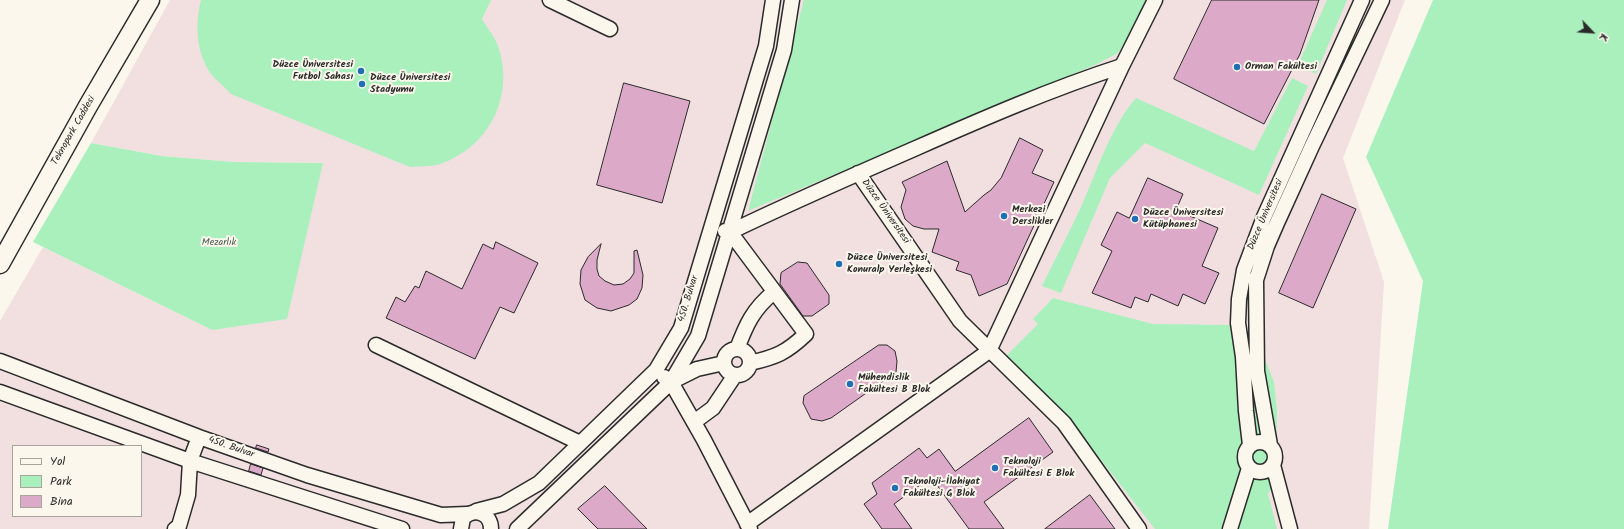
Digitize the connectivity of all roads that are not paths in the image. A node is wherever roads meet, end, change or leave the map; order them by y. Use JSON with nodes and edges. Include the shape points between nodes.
{"nodes":[{"id":1,"x":150,"y":0,"type":"edge"},
{"id":2,"x":550,"y":0,"type":"edge"},
{"id":3,"x":773,"y":0,"type":"edge"},
{"id":4,"x":792,"y":0,"type":"edge"},
{"id":5,"x":1155,"y":0,"type":"edge"},
{"id":6,"x":1362,"y":0,"type":"edge"},
{"id":7,"x":1382,"y":0,"type":"edge"},
{"id":8,"x":610,"y":29,"type":"dead end"},
{"id":9,"x":1122,"y":66,"type":"junction"},
{"id":10,"x":858,"y":173,"type":"junction"},
{"id":11,"x":711,"y":228,"type":"junction"},
{"id":12,"x":730,"y":232,"type":"junction"},
{"id":13,"x":0,"y":264,"type":"edge"},
{"id":14,"x":774,"y":292,"type":"junction"},
{"id":15,"x":376,"y":345,"type":"dead end"},
{"id":16,"x":737,"y":349,"type":"junction"},
{"id":17,"x":990,"y":351,"type":"junction"},
{"id":18,"x":0,"y":361,"type":"edge"},
{"id":19,"x":750,"y":363,"type":"junction"},
{"id":20,"x":724,"y":364,"type":"junction"},
{"id":21,"x":656,"y":370,"type":"junction"},
{"id":22,"x":735,"y":375,"type":"junction"},
{"id":23,"x":671,"y":382,"type":"junction"},
{"id":24,"x":0,"y":392,"type":"edge"},
{"id":25,"x":694,"y":422,"type":"junction"},
{"id":26,"x":199,"y":437,"type":"junction"},
{"id":27,"x":580,"y":443,"type":"junction"},
{"id":28,"x":1250,"y":445,"type":"junction"},
{"id":29,"x":1270,"y":445,"type":"junction"},
{"id":30,"x":190,"y":462,"type":"junction"},
{"id":31,"x":1273,"y":465,"type":"junction"},
{"id":32,"x":1250,"y":468,"type":"junction"},
{"id":33,"x":472,"y":513,"type":"junction"},
{"id":34,"x":748,"y":526,"type":"edge"},
{"id":35,"x":175,"y":529,"type":"edge"},
{"id":36,"x":402,"y":529,"type":"edge"},
{"id":37,"x":461,"y":529,"type":"edge"},
{"id":38,"x":491,"y":529,"type":"edge"},
{"id":39,"x":517,"y":529,"type":"edge"},
{"id":40,"x":1138,"y":529,"type":"edge"},
{"id":41,"x":1230,"y":529,"type":"edge"},
{"id":42,"x":1290,"y":529,"type":"edge"}],
"edges":[{"from":1,"to":13,"type":"main road","name":"Teknopark Caddesi"},
{"from":2,"to":8,"type":"street"},
{"from":3,"to":11,"type":"street","name":"450. Bulvar","via":[[766,46]]},
{"from":4,"to":12,"type":"street","name":"450. Bulvar","via":[[784,50]]},
{"from":5,"to":9,"type":"street"},
{"from":6,"to":28,"type":"street","name":"Düzce Üniversitesi","via":[[1264,217],[1244,270],[1238,324]]},
{"from":7,"to":29,"type":"street","via":[[1312,146],[1272,235],[1256,280],[1257,371]]},
{"from":9,"to":10,"type":"street","name":"Düzce Üniversitesi","via":[[1095,74],[975,122]]},
{"from":9,"to":17,"type":"street"},
{"from":10,"to":12,"type":"street","name":"Düzce Üniversitesi"},
{"from":10,"to":17,"type":"street","name":"Düzce Üniversitesi","via":[[960,321]]},
{"from":11,"to":12,"type":"street"},
{"from":11,"to":21,"type":"street","name":"450. Bulvar","via":[[681,328]]},
{"from":12,"to":14,"type":"street"},
{"from":12,"to":23,"type":"street","name":"450. Bulvar","via":[[698,336]]},
{"from":14,"to":16,"type":"street","via":[[761,302],[745,327]]},
{"from":14,"to":19,"type":"street","via":[[806,334],[792,348],[773,358]]},
{"from":15,"to":27,"type":"street"},
{"from":16,"to":19,"type":"street","via":[[748,355]]},
{"from":16,"to":20,"type":"street","via":[[729,352]]},
{"from":17,"to":34,"type":"street"},
{"from":17,"to":40,"type":"street","name":"Düzce Üniversitesi","via":[[1064,423]]},
{"from":18,"to":26,"type":"street","name":"450. Bulvar"},
{"from":19,"to":22,"type":"street","via":[[747,371]]},
{"from":20,"to":22,"type":"street","via":[[728,371]]},
{"from":20,"to":23,"type":"street","via":[[697,369]]},
{"from":21,"to":23,"type":"street"},
{"from":21,"to":27,"type":"street","name":"450. Bulvar"},
{"from":22,"to":25,"type":"street","via":[[713,408]]},
{"from":23,"to":25,"type":"street"},
{"from":23,"to":39,"type":"street","name":"450. Bulvar"},
{"from":24,"to":30,"type":"street"},
{"from":25,"to":34,"type":"street"},
{"from":26,"to":30,"type":"street"},
{"from":26,"to":33,"type":"street","name":"450. Bulvar","via":[[307,475],[441,515]]},
{"from":27,"to":33,"type":"street","name":"450. Bulvar","via":[[539,483],[503,504]]},
{"from":28,"to":29,"type":"street","via":[[1260,442]]},
{"from":28,"to":32,"type":"street","via":[[1245,454],[1246,464]]},
{"from":29,"to":31,"type":"street","via":[[1275,455]]},
{"from":30,"to":35,"type":"street","via":[[188,495],[179,526]]},
{"from":30,"to":36,"type":"street"},
{"from":31,"to":32,"type":"street","via":[[1264,472]]},
{"from":31,"to":42,"type":"street"},
{"from":32,"to":41,"type":"street"},
{"from":33,"to":37,"type":"street","via":[[461,522]]},
{"from":33,"to":38,"type":"street","via":[[481,512],[488,518]]}]}
